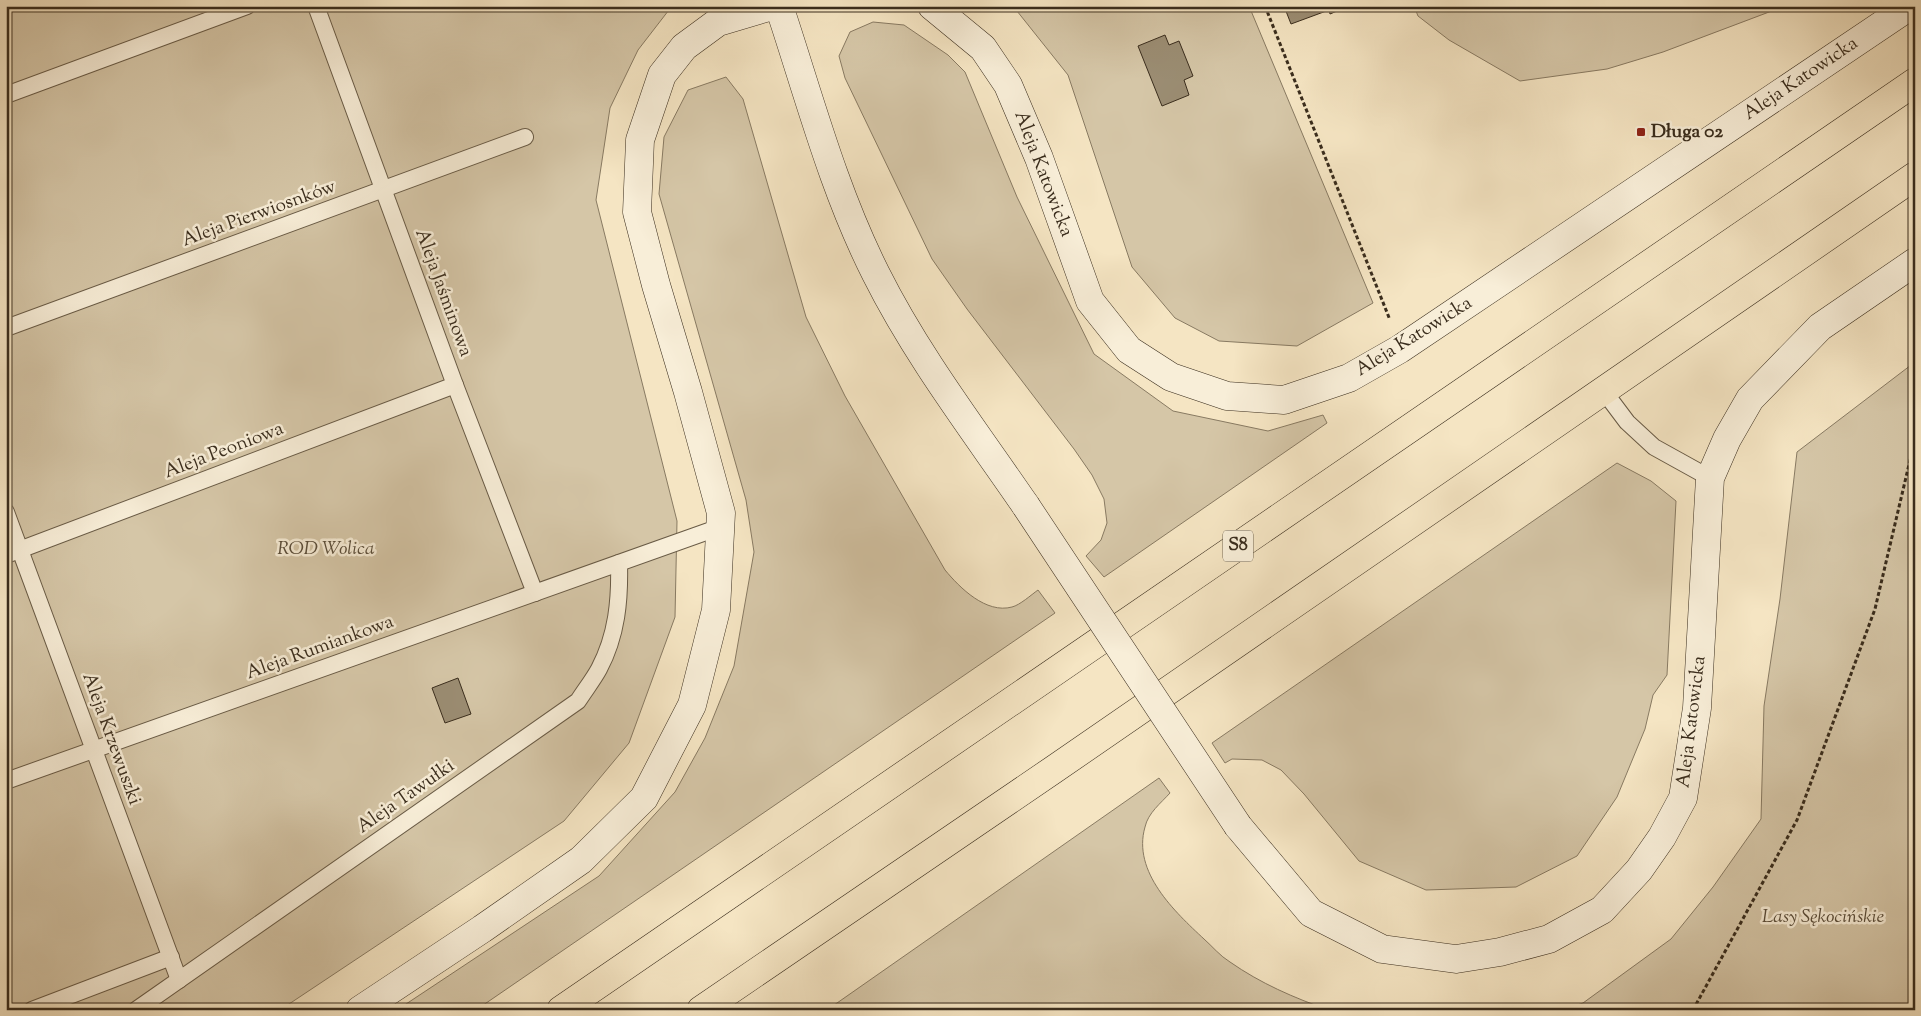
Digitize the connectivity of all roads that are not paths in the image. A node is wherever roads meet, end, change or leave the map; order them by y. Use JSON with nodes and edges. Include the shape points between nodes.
{"nodes":[{"id":1,"x":246,"y":6,"type":"edge"},
{"id":2,"x":316,"y":6,"type":"edge"},
{"id":3,"x":772,"y":6,"type":"edge"},
{"id":4,"x":779,"y":6,"type":"edge"},
{"id":5,"x":932,"y":6,"type":"edge"},
{"id":6,"x":1910,"y":6,"type":"edge"},
{"id":7,"x":1915,"y":82,"type":"edge"},
{"id":8,"x":6,"y":95,"type":"edge"},
{"id":9,"x":526,"y":137,"type":"dead end"},
{"id":10,"x":1915,"y":176,"type":"edge"},
{"id":11,"x":384,"y":190,"type":"junction"},
{"id":12,"x":1915,"y":262,"type":"edge"},
{"id":13,"x":6,"y":328,"type":"edge"},
{"id":14,"x":455,"y":385,"type":"junction"},
{"id":15,"x":1603,"y":390,"type":"junction"},
{"id":16,"x":1710,"y":478,"type":"junction"},
{"id":17,"x":6,"y":512,"type":"edge"},
{"id":18,"x":720,"y":527,"type":"junction"},
{"id":19,"x":13,"y":552,"type":"edge"},
{"id":20,"x":619,"y":563,"type":"junction"},
{"id":21,"x":536,"y":593,"type":"junction"},
{"id":22,"x":93,"y":750,"type":"junction"},
{"id":23,"x":6,"y":781,"type":"edge"},
{"id":24,"x":171,"y":957,"type":"junction"},
{"id":25,"x":179,"y":980,"type":"junction"},
{"id":26,"x":32,"y":1010,"type":"edge"},
{"id":27,"x":136,"y":1010,"type":"edge"},
{"id":28,"x":360,"y":1010,"type":"edge"},
{"id":29,"x":561,"y":1010,"type":"edge"},
{"id":30,"x":701,"y":1010,"type":"edge"}],
"edges":[{"from":1,"to":8,"type":"lane"},
{"from":2,"to":11,"type":"lane","name":"Aleja Jaśminowa"},
{"from":3,"to":18,"type":"street","via":[[718,22],[684,47],[662,75],[640,140],[637,212],[721,513]]},
{"from":4,"to":16,"type":"street","name":"Aleja Katowicka","bridge":true,"via":[[842,195],[875,273],[914,342],[1238,826],[1311,914],[1382,949],[1456,959],[1549,939],[1602,910],[1639,870],[1683,798],[1697,708]]},
{"from":5,"to":6,"type":"street","name":"Aleja Katowicka","via":[[983,48],[1008,85],[1039,158],[1090,301],[1129,350],[1171,377],[1227,396],[1284,400],[1349,378],[1400,349]]},
{"from":7,"to":29,"type":"highway","number":"S8"},
{"from":9,"to":11,"type":"lane","name":"Aleja Pierwiosnków"},
{"from":10,"to":15,"type":"highway"},
{"from":11,"to":13,"type":"lane","name":"Aleja Pierwiosnków"},
{"from":11,"to":14,"type":"lane","name":"Aleja Jaśminowa"},
{"from":12,"to":16,"type":"street","name":"Aleja Katowicka","via":[[1820,327],[1756,392],[1727,439]]},
{"from":14,"to":19,"type":"lane","name":"Aleja Peoniowa"},
{"from":14,"to":21,"type":"lane","name":"Aleja Jaśminowa"},
{"from":15,"to":16,"type":"lane","via":[[1627,422],[1654,447]]},
{"from":15,"to":30,"type":"highway"},
{"from":17,"to":19,"type":"lane","name":"Aleja Krzewuszki"},
{"from":18,"to":20,"type":"lane","name":"Aleja Rumiankowa"},
{"from":18,"to":28,"type":"street","via":[[716,610],[692,705],[644,798],[581,860]]},
{"from":19,"to":22,"type":"lane","name":"Aleja Krzewuszki"},
{"from":20,"to":21,"type":"lane","name":"Aleja Rumiankowa"},
{"from":20,"to":25,"type":"lane","name":"Aleja Tawułki","via":[[620,590],[615,631],[599,669],[578,701]]},
{"from":21,"to":22,"type":"lane","name":"Aleja Rumiankowa"},
{"from":22,"to":23,"type":"lane","name":"Aleja Rumiankowa"},
{"from":22,"to":24,"type":"lane","name":"Aleja Krzewuszki"},
{"from":24,"to":25,"type":"lane","name":"Aleja Krzewuszki"},
{"from":24,"to":26,"type":"lane"},
{"from":25,"to":27,"type":"lane","name":"Aleja Tawułki"}]}
